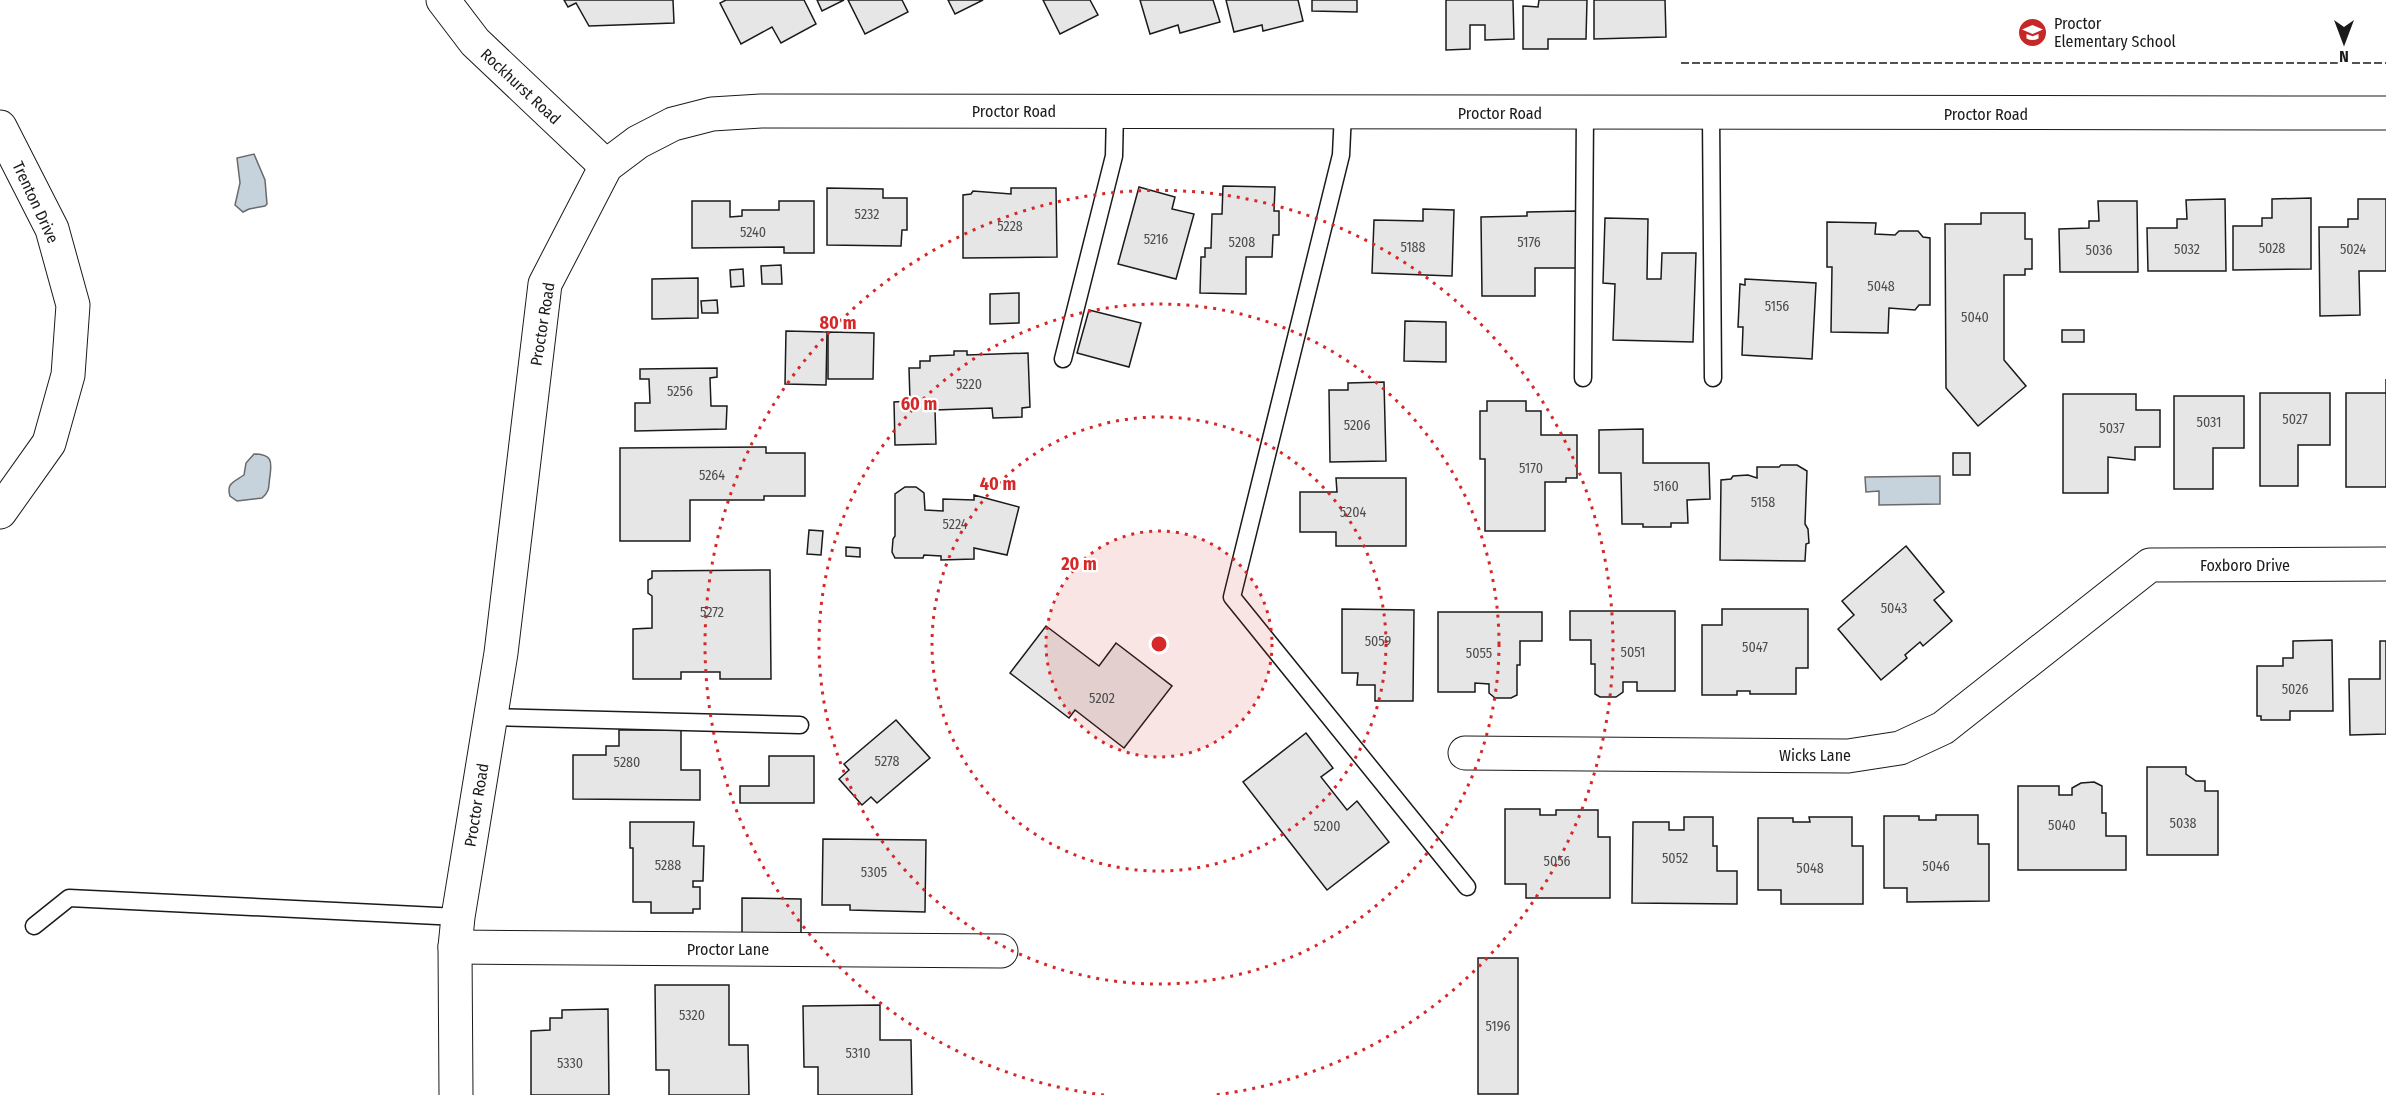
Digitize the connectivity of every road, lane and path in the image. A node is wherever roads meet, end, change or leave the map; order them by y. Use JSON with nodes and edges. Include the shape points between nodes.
{"nodes":[{"id":1,"x":443,"y":0,"type":"edge"},
{"id":2,"x":1115,"y":111,"type":"junction"},
{"id":3,"x":1343,"y":113,"type":"junction"},
{"id":4,"x":2386,"y":113,"type":"edge"},
{"id":5,"x":1585,"y":114,"type":"junction"},
{"id":6,"x":1711,"y":114,"type":"junction"},
{"id":7,"x":0,"y":127,"type":"edge"},
{"id":8,"x":606,"y":166,"type":"junction"},
{"id":9,"x":1063,"y":359,"type":"dead end"},
{"id":10,"x":1583,"y":378,"type":"dead end"},
{"id":11,"x":1713,"y":378,"type":"dead end"},
{"id":12,"x":0,"y":512,"type":"edge"},
{"id":13,"x":2386,"y":564,"type":"edge"},
{"id":14,"x":2114,"y":595,"type":"joint"},
{"id":15,"x":491,"y":717,"type":"junction"},
{"id":16,"x":800,"y":725,"type":"dead end"},
{"id":17,"x":1465,"y":753,"type":"dead end"},
{"id":18,"x":1467,"y":886,"type":"dead end"},
{"id":19,"x":34,"y":926,"type":"dead end"},
{"id":20,"x":456,"y":932,"type":"junction"},
{"id":21,"x":1000,"y":951,"type":"dead end"},
{"id":22,"x":456,"y":1095,"type":"edge"}],
"edges":[{"from":1,"to":8,"type":"street","name":"Rockhurst Road","via":[[475,42]]},
{"from":2,"to":3,"type":"street","name":"Proctor Road"},
{"from":2,"to":8,"type":"street","name":"Proctor Road","via":[[712,114],[673,124],[638,142]]},
{"from":2,"to":9,"type":"lane","via":[[1114,156]]},
{"from":3,"to":5,"type":"street","name":"Proctor Road"},
{"from":3,"to":18,"type":"lane","via":[[1341,155],[1232,597]]},
{"from":4,"to":6,"type":"street","name":"Proctor Road"},
{"from":5,"to":6,"type":"street","name":"Proctor Road"},
{"from":5,"to":10,"type":"lane"},
{"from":6,"to":11,"type":"lane"},
{"from":7,"to":12,"type":"street","name":"Trenton Drive","via":[[52,229],[73,305],[68,375],[49,443]]},
{"from":8,"to":15,"type":"street","name":"Proctor Road","via":[[545,284]]},
{"from":13,"to":14,"type":"street","name":"Foxboro Drive","via":[[2150,565]]},
{"from":14,"to":17,"type":"street","name":"Wicks Lane","via":[[1943,728],[1900,748],[1848,756]]},
{"from":15,"to":16,"type":"lane"},
{"from":15,"to":20,"type":"street","name":"Proctor Road"},
{"from":19,"to":20,"type":"lane","via":[[69,898]]},
{"from":20,"to":21,"type":"street","name":"Proctor Lane"},
{"from":20,"to":22,"type":"street","name":"Proctor Road"}]}
